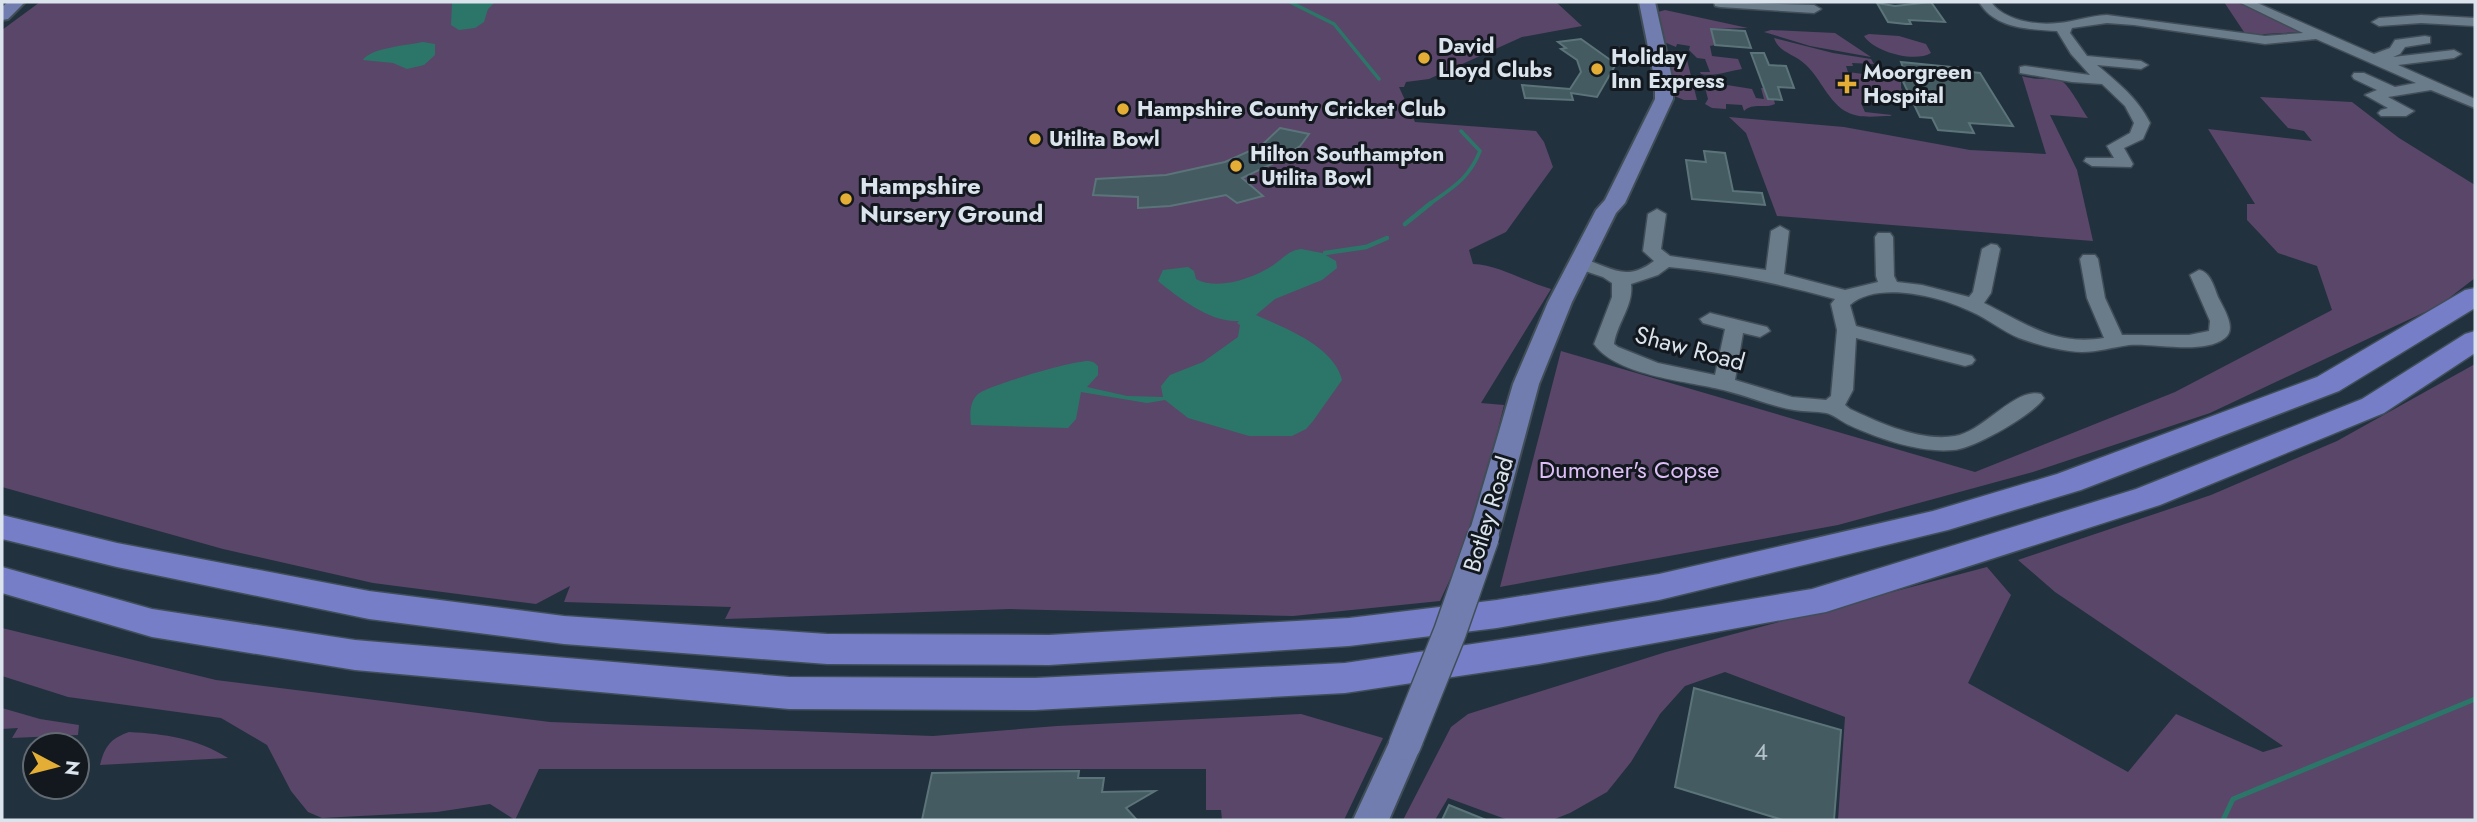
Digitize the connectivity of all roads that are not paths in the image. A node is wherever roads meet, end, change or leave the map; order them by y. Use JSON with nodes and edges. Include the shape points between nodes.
{"nodes":[{"id":1,"x":17,"y":2,"type":"edge"},
{"id":2,"x":1647,"y":2,"type":"edge"},
{"id":3,"x":1985,"y":2,"type":"edge"},
{"id":4,"x":2107,"y":2,"type":"edge"},
{"id":5,"x":2245,"y":2,"type":"edge"},
{"id":6,"x":1720,"y":3,"type":"edge"},
{"id":7,"x":1755,"y":3,"type":"edge"},
{"id":8,"x":1815,"y":9,"type":"edge"},
{"id":9,"x":2,"y":15,"type":"edge"},
{"id":10,"x":2475,"y":16,"type":"edge"},
{"id":11,"x":2120,"y":21,"type":"junction"},
{"id":12,"x":2063,"y":28,"type":"junction"},
{"id":13,"x":2320,"y":34,"type":"junction"},
{"id":14,"x":2425,"y":40,"type":"dead end"},
{"id":15,"x":2400,"y":43,"type":"junction"},
{"id":16,"x":2334,"y":50,"type":"dead end"},
{"id":17,"x":2455,"y":54,"type":"dead end"},
{"id":18,"x":2407,"y":59,"type":"junction"},
{"id":19,"x":2083,"y":60,"type":"junction"},
{"id":20,"x":2378,"y":61,"type":"junction"},
{"id":21,"x":2141,"y":65,"type":"dead end"},
{"id":22,"x":2025,"y":71,"type":"dead end"},
{"id":23,"x":1660,"y":73,"type":"joint"},
{"id":24,"x":2359,"y":76,"type":"dead end"},
{"id":25,"x":2109,"y":80,"type":"junction"},
{"id":26,"x":2423,"y":87,"type":"junction"},
{"id":27,"x":2475,"y":88,"type":"edge"},
{"id":28,"x":2393,"y":91,"type":"junction"},
{"id":29,"x":2475,"y":104,"type":"edge"},
{"id":30,"x":2386,"y":114,"type":"dead end"},
{"id":31,"x":2475,"y":115,"type":"edge"},
{"id":32,"x":2092,"y":161,"type":"dead end"},
{"id":33,"x":1607,"y":210,"type":"joint"},
{"id":34,"x":1651,"y":223,"type":"dead end"},
{"id":35,"x":1780,"y":231,"type":"dead end"},
{"id":36,"x":1884,"y":237,"type":"dead end"},
{"id":37,"x":1991,"y":249,"type":"dead end"},
{"id":38,"x":2089,"y":259,"type":"dead end"},
{"id":39,"x":1665,"y":261,"type":"junction"},
{"id":40,"x":1579,"y":264,"type":"junction"},
{"id":41,"x":2199,"y":275,"type":"dead end"},
{"id":42,"x":1774,"y":277,"type":"junction"},
{"id":43,"x":1621,"y":281,"type":"junction"},
{"id":44,"x":1890,"y":287,"type":"junction"},
{"id":45,"x":1845,"y":296,"type":"junction"},
{"id":46,"x":2475,"y":296,"type":"edge"},
{"id":47,"x":1972,"y":304,"type":"junction"},
{"id":48,"x":1710,"y":318,"type":"dead end"},
{"id":49,"x":1735,"y":326,"type":"junction"},
{"id":50,"x":1847,"y":330,"type":"junction"},
{"id":51,"x":1760,"y":331,"type":"dead end"},
{"id":52,"x":2475,"y":340,"type":"edge"},
{"id":53,"x":2115,"y":341,"type":"junction"},
{"id":54,"x":1965,"y":360,"type":"dead end"},
{"id":55,"x":1724,"y":384,"type":"junction"},
{"id":56,"x":2034,"y":398,"type":"dead end"},
{"id":57,"x":1832,"y":406,"type":"junction"},
{"id":58,"x":2,"y":510,"type":"edge"},
{"id":59,"x":2,"y":527,"type":"edge"},
{"id":60,"x":1483,"y":537,"type":"joint"},
{"id":61,"x":117,"y":555,"type":"junction"},
{"id":62,"x":2,"y":580,"type":"edge"},
{"id":63,"x":2,"y":595,"type":"edge"},
{"id":64,"x":152,"y":623,"type":"junction"},
{"id":65,"x":1405,"y":744,"type":"joint"},
{"id":66,"x":1371,"y":820,"type":"edge"}],
"edges":[{"from":1,"to":9,"type":"main road"},
{"from":2,"to":23,"type":"main road","name":"Botley Road"},
{"from":3,"to":12,"type":"street","via":[[2001,17]]},
{"from":4,"to":11,"type":"street"},
{"from":5,"to":13,"type":"street"},
{"from":6,"to":7,"type":"street"},
{"from":7,"to":8,"type":"street"},
{"from":10,"to":15,"type":"street","via":[[2421,19],[2380,28]]},
{"from":11,"to":12,"type":"street","via":[[2081,20]]},
{"from":11,"to":13,"type":"street","via":[[2265,40]]},
{"from":12,"to":19,"type":"street"},
{"from":13,"to":20,"type":"street"},
{"from":14,"to":15,"type":"street"},
{"from":15,"to":20,"type":"street"},
{"from":16,"to":26,"type":"street"},
{"from":17,"to":18,"type":"street"},
{"from":18,"to":20,"type":"street"},
{"from":18,"to":27,"type":"street"},
{"from":19,"to":21,"type":"street"},
{"from":19,"to":25,"type":"street"},
{"from":20,"to":26,"type":"street"},
{"from":22,"to":25,"type":"street"},
{"from":23,"to":33,"type":"main road","name":"Botley Road","via":[[1664,99]]},
{"from":24,"to":28,"type":"street"},
{"from":25,"to":32,"type":"street","via":[[2134,109],[2141,130],[2115,146],[2125,164]]},
{"from":26,"to":28,"type":"street"},
{"from":26,"to":29,"type":"street"},
{"from":26,"to":31,"type":"street"},
{"from":28,"to":30,"type":"street","via":[[2372,94],[2406,111]]},
{"from":33,"to":40,"type":"main road","name":"Botley Road"},
{"from":34,"to":39,"type":"street","via":[[1652,251]]},
{"from":35,"to":42,"type":"street"},
{"from":36,"to":44,"type":"street","via":[[1885,276]]},
{"from":37,"to":47,"type":"street","via":[[1982,293]]},
{"from":38,"to":53,"type":"street","via":[[2096,298]]},
{"from":39,"to":42,"type":"street"},
{"from":39,"to":43,"type":"street","via":[[1652,271]]},
{"from":40,"to":43,"type":"street"},
{"from":40,"to":60,"type":"main road","name":"Botley Road","via":[[1526,384]]},
{"from":41,"to":53,"type":"street","via":[[2220,321],[2218,334],[2206,340]]},
{"from":42,"to":45,"type":"street"},
{"from":43,"to":55,"type":"street","name":"Shaw Road","via":[[1623,293],[1605,329],[1606,348],[1644,366]]},
{"from":44,"to":45,"type":"street"},
{"from":44,"to":47,"type":"street","via":[[1942,293]]},
{"from":45,"to":50,"type":"street","via":[[1840,304]]},
{"from":46,"to":61,"type":"highway","via":[[2328,384],[2069,482],[1936,523],[1659,587],[1497,614],[1362,630],[1049,650],[827,649],[564,630],[382,607]]},
{"from":47,"to":53,"type":"street","via":[[2029,336],[2086,346]]},
{"from":48,"to":49,"type":"street"},
{"from":49,"to":51,"type":"street"},
{"from":49,"to":55,"type":"street"},
{"from":50,"to":54,"type":"street"},
{"from":50,"to":57,"type":"street","via":[[1843,390]]},
{"from":52,"to":64,"type":"highway","via":[[2373,406],[2148,497],[1813,602],[1345,678],[1035,694],[789,693],[355,655]]},
{"from":55,"to":57,"type":"street","name":"Shaw Road","via":[[1795,404]]},
{"from":56,"to":57,"type":"street","via":[[1964,441],[1949,443],[1859,422]]},
{"from":58,"to":61,"type":"highway"},
{"from":59,"to":61,"type":"highway"},
{"from":60,"to":65,"type":"main road","name":"Botley Road","bridge":true},
{"from":62,"to":64,"type":"highway"},
{"from":63,"to":64,"type":"highway"},
{"from":65,"to":66,"type":"main road","name":"Botley Road"}]}
